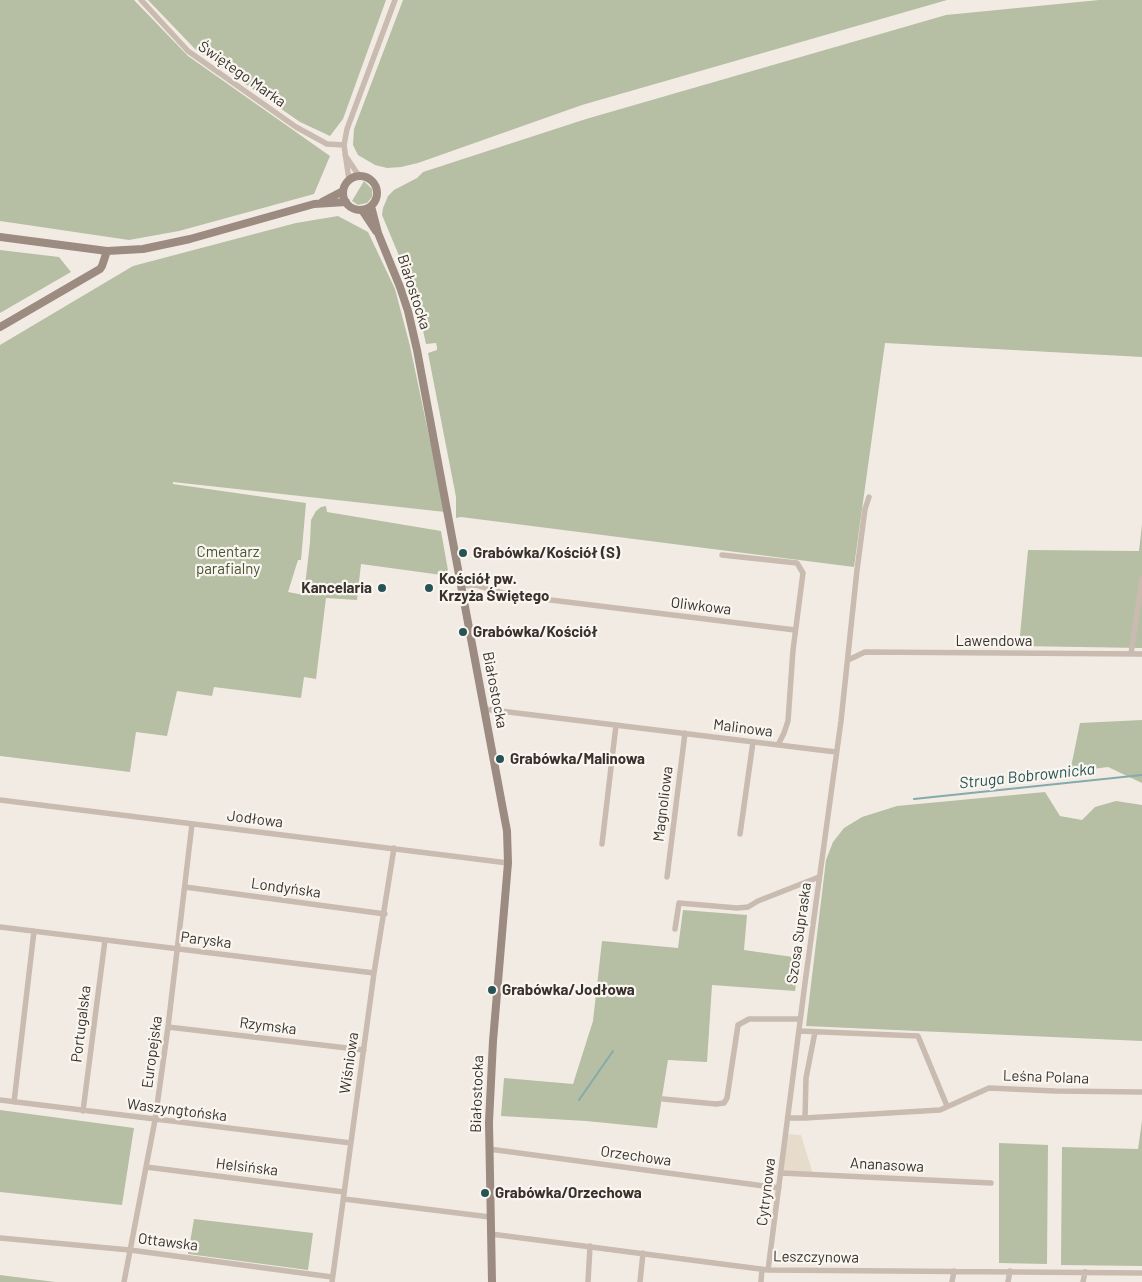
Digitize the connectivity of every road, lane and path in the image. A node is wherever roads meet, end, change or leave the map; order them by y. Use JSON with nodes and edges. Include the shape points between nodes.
{"nodes":[{"id":1,"x":141,"y":0,"type":"edge"},
{"id":2,"x":395,"y":0,"type":"edge"},
{"id":3,"x":344,"y":145,"type":"junction"},
{"id":4,"x":345,"y":156,"type":"junction"},
{"id":5,"x":361,"y":176,"type":"junction"},
{"id":6,"x":349,"y":180,"type":"junction"},
{"id":7,"x":343,"y":191,"type":"junction"},
{"id":8,"x":346,"y":202,"type":"junction"},
{"id":9,"x":320,"y":203,"type":"junction"},
{"id":10,"x":372,"y":206,"type":"junction"},
{"id":11,"x":362,"y":210,"type":"junction"},
{"id":12,"x":378,"y":233,"type":"junction"},
{"id":13,"x":0,"y":237,"type":"edge"},
{"id":14,"x":107,"y":251,"type":"junction"},
{"id":15,"x":0,"y":327,"type":"edge"},
{"id":16,"x":869,"y":497,"type":"dead end"},
{"id":17,"x":722,"y":555,"type":"dead end"},
{"id":18,"x":1142,"y":579,"type":"edge"},
{"id":19,"x":462,"y":586,"type":"junction"},
{"id":20,"x":795,"y":630,"type":"junction"},
{"id":21,"x":1132,"y":654,"type":"junction"},
{"id":22,"x":1142,"y":654,"type":"edge"},
{"id":23,"x":848,"y":660,"type":"junction"},
{"id":24,"x":484,"y":709,"type":"junction"},
{"id":25,"x":616,"y":725,"type":"junction"},
{"id":26,"x":685,"y":733,"type":"junction"},
{"id":27,"x":753,"y":742,"type":"junction"},
{"id":28,"x":778,"y":745,"type":"junction"},
{"id":29,"x":836,"y":752,"type":"junction"},
{"id":30,"x":0,"y":800,"type":"edge"},
{"id":31,"x":192,"y":824,"type":"junction"},
{"id":32,"x":740,"y":834,"type":"dead end"},
{"id":33,"x":602,"y":844,"type":"dead end"},
{"id":34,"x":394,"y":848,"type":"junction"},
{"id":35,"x":508,"y":863,"type":"junction"},
{"id":36,"x":667,"y":877,"type":"dead end"},
{"id":37,"x":819,"y":877,"type":"junction"},
{"id":38,"x":185,"y":887,"type":"junction"},
{"id":39,"x":385,"y":914,"type":"junction"},
{"id":40,"x":0,"y":927,"type":"edge"},
{"id":41,"x":675,"y":928,"type":"dead end"},
{"id":42,"x":34,"y":931,"type":"junction"},
{"id":43,"x":105,"y":940,"type":"junction"},
{"id":44,"x":177,"y":949,"type":"junction"},
{"id":45,"x":374,"y":973,"type":"junction"},
{"id":46,"x":800,"y":1019,"type":"junction"},
{"id":47,"x":168,"y":1027,"type":"junction"},
{"id":48,"x":799,"y":1031,"type":"junction"},
{"id":49,"x":815,"y":1032,"type":"junction"},
{"id":50,"x":364,"y":1050,"type":"junction"},
{"id":51,"x":1141,"y":1092,"type":"edge"},
{"id":52,"x":663,"y":1099,"type":"dead end"},
{"id":53,"x":0,"y":1100,"type":"edge"},
{"id":54,"x":14,"y":1102,"type":"junction"},
{"id":55,"x":947,"y":1106,"type":"junction"},
{"id":56,"x":83,"y":1111,"type":"junction"},
{"id":57,"x":788,"y":1118,"type":"junction"},
{"id":58,"x":804,"y":1118,"type":"junction"},
{"id":59,"x":155,"y":1120,"type":"junction"},
{"id":60,"x":351,"y":1143,"type":"junction"},
{"id":61,"x":489,"y":1149,"type":"junction"},
{"id":62,"x":146,"y":1167,"type":"junction"},
{"id":63,"x":781,"y":1173,"type":"junction"},
{"id":64,"x":991,"y":1183,"type":"dead end"},
{"id":65,"x":779,"y":1188,"type":"junction"},
{"id":66,"x":344,"y":1195,"type":"junction"},
{"id":67,"x":490,"y":1217,"type":"junction"},
{"id":68,"x":491,"y":1234,"type":"junction"},
{"id":69,"x":0,"y":1238,"type":"edge"},
{"id":70,"x":590,"y":1246,"type":"junction"},
{"id":71,"x":130,"y":1250,"type":"junction"},
{"id":72,"x":643,"y":1254,"type":"junction"},
{"id":73,"x":765,"y":1269,"type":"junction"},
{"id":74,"x":954,"y":1271,"type":"junction"},
{"id":75,"x":1010,"y":1271,"type":"junction"},
{"id":76,"x":1084,"y":1272,"type":"junction"},
{"id":77,"x":1142,"y":1273,"type":"edge"},
{"id":78,"x":332,"y":1279,"type":"edge"},
{"id":79,"x":124,"y":1282,"type":"edge"},
{"id":80,"x":492,"y":1282,"type":"edge"},
{"id":81,"x":588,"y":1282,"type":"edge"},
{"id":82,"x":640,"y":1282,"type":"edge"},
{"id":83,"x":761,"y":1282,"type":"edge"},
{"id":84,"x":952,"y":1282,"type":"edge"},
{"id":85,"x":1008,"y":1282,"type":"edge"},
{"id":86,"x":1083,"y":1282,"type":"edge"}],
"edges":[{"from":1,"to":3,"type":"street","name":"Świętego Marka","via":[[188,51],[303,132],[327,144]]},
{"from":2,"to":3,"type":"street"},
{"from":3,"to":4,"type":"street"},
{"from":4,"to":5,"type":"street"},
{"from":4,"to":6,"type":"street"},
{"from":5,"to":6,"type":"street"},
{"from":5,"to":10,"type":"street","via":[[370,179],[377,189]]},
{"from":6,"to":7,"type":"street"},
{"from":7,"to":8,"type":"street"},
{"from":7,"to":9,"type":"street"},
{"from":8,"to":9,"type":"street"},
{"from":8,"to":11,"type":"street"},
{"from":9,"to":14,"type":"street","via":[[176,243]]},
{"from":10,"to":11,"type":"street"},
{"from":10,"to":12,"type":"street","name":"Białostocka"},
{"from":11,"to":12,"type":"street","name":"Białostocka"},
{"from":12,"to":19,"type":"street","name":"Białostocka","via":[[408,312]]},
{"from":13,"to":14,"type":"street"},
{"from":14,"to":15,"type":"street","via":[[100,269]]},
{"from":16,"to":23,"type":"street","via":[[854,590]]},
{"from":17,"to":20,"type":"street","via":[[797,563],[803,573]]},
{"from":18,"to":21,"type":"street"},
{"from":19,"to":20,"type":"street","name":"Oliwkowa","via":[[476,584],[510,595]]},
{"from":19,"to":24,"type":"street","name":"Białostocka"},
{"from":20,"to":28,"type":"street","via":[[788,721]]},
{"from":21,"to":22,"type":"street","name":"Lawendowa"},
{"from":21,"to":23,"type":"street","name":"Lawendowa","via":[[865,652]]},
{"from":23,"to":29,"type":"street"},
{"from":24,"to":25,"type":"street","name":"Malinowa"},
{"from":24,"to":35,"type":"street","name":"Białostocka","via":[[507,831]]},
{"from":25,"to":26,"type":"street","name":"Malinowa"},
{"from":25,"to":33,"type":"street"},
{"from":26,"to":27,"type":"street","name":"Malinowa"},
{"from":26,"to":36,"type":"street","name":"Magnoliowa"},
{"from":27,"to":28,"type":"street","name":"Malinowa"},
{"from":27,"to":32,"type":"street"},
{"from":28,"to":29,"type":"street","name":"Malinowa"},
{"from":29,"to":37,"type":"street","name":"Szosa Supraska"},
{"from":30,"to":31,"type":"street","name":"Jodłowa"},
{"from":31,"to":34,"type":"street","name":"Jodłowa"},
{"from":31,"to":38,"type":"street","name":"Europejska"},
{"from":34,"to":35,"type":"street","name":"Jodłowa"},
{"from":34,"to":39,"type":"street","name":"Wiśniowa"},
{"from":35,"to":61,"type":"street","name":"Białostocka","via":[[493,1041]]},
{"from":37,"to":41,"type":"street","via":[[748,907],[679,903]]},
{"from":37,"to":46,"type":"street","name":"Szosa Supraska"},
{"from":38,"to":39,"type":"street","name":"Londyńska"},
{"from":38,"to":44,"type":"street","name":"Europejska"},
{"from":39,"to":45,"type":"street","name":"Wiśniowa"},
{"from":40,"to":42,"type":"street","name":"Paryska"},
{"from":42,"to":43,"type":"street","name":"Paryska"},
{"from":42,"to":54,"type":"street"},
{"from":43,"to":44,"type":"street","name":"Paryska"},
{"from":43,"to":56,"type":"street","name":"Portugalska"},
{"from":44,"to":45,"type":"street","name":"Paryska"},
{"from":44,"to":47,"type":"street","name":"Europejska"},
{"from":45,"to":50,"type":"street","name":"Wiśniowa"},
{"from":46,"to":48,"type":"street","name":"Szosa Supraska"},
{"from":46,"to":52,"type":"street","via":[[749,1019],[738,1025],[724,1103]]},
{"from":47,"to":50,"type":"street","name":"Rzymska"},
{"from":47,"to":59,"type":"street","name":"Europejska"},
{"from":48,"to":49,"type":"street"},
{"from":48,"to":57,"type":"street","name":"Szosa Supraska"},
{"from":49,"to":55,"type":"street","via":[[918,1036]]},
{"from":49,"to":58,"type":"street","via":[[806,1078]]},
{"from":50,"to":60,"type":"street","name":"Wiśniowa"},
{"from":51,"to":55,"type":"street","name":"Leśna Polana","via":[[989,1088]]},
{"from":53,"to":54,"type":"street","name":"Waszyngtońska"},
{"from":54,"to":56,"type":"street","name":"Waszyngtońska"},
{"from":55,"to":58,"type":"street","name":"Leśna Polana","via":[[940,1110]]},
{"from":56,"to":59,"type":"street","name":"Waszyngtońska"},
{"from":57,"to":58,"type":"street","name":"Leśna Polana"},
{"from":57,"to":63,"type":"street","name":"Cytrynowa"},
{"from":59,"to":60,"type":"street","name":"Waszyngtońska"},
{"from":59,"to":62,"type":"street","name":"Europejska"},
{"from":60,"to":66,"type":"street","name":"Wiśniowa"},
{"from":61,"to":65,"type":"street","name":"Orzechowa"},
{"from":61,"to":67,"type":"street","name":"Białostocka"},
{"from":62,"to":66,"type":"street","name":"Helsińska"},
{"from":62,"to":71,"type":"street","name":"Europejska"},
{"from":63,"to":64,"type":"street","name":"Ananasowa"},
{"from":63,"to":65,"type":"street","name":"Cytrynowa"},
{"from":65,"to":73,"type":"street","name":"Cytrynowa"},
{"from":66,"to":67,"type":"street","name":"Helsińska"},
{"from":66,"to":78,"type":"street","name":"Wiśniowa"},
{"from":67,"to":68,"type":"street","name":"Białostocka"},
{"from":68,"to":70,"type":"street","name":"Leszczynowa"},
{"from":68,"to":80,"type":"street","name":"Białostocka"},
{"from":69,"to":71,"type":"street","name":"Ottawska"},
{"from":70,"to":72,"type":"street","name":"Leszczynowa"},
{"from":70,"to":81,"type":"street"},
{"from":71,"to":78,"type":"street","name":"Ottawska"},
{"from":71,"to":79,"type":"street","name":"Europejska"},
{"from":72,"to":73,"type":"street","name":"Leszczynowa"},
{"from":72,"to":82,"type":"street"},
{"from":73,"to":74,"type":"street","name":"Leszczynowa"},
{"from":73,"to":83,"type":"street","name":"Cytrynowa"},
{"from":74,"to":75,"type":"street","name":"Leszczynowa"},
{"from":74,"to":84,"type":"street"},
{"from":75,"to":76,"type":"street","name":"Leszczynowa"},
{"from":75,"to":85,"type":"street"},
{"from":76,"to":77,"type":"street","name":"Leszczynowa"},
{"from":76,"to":86,"type":"street"}]}
